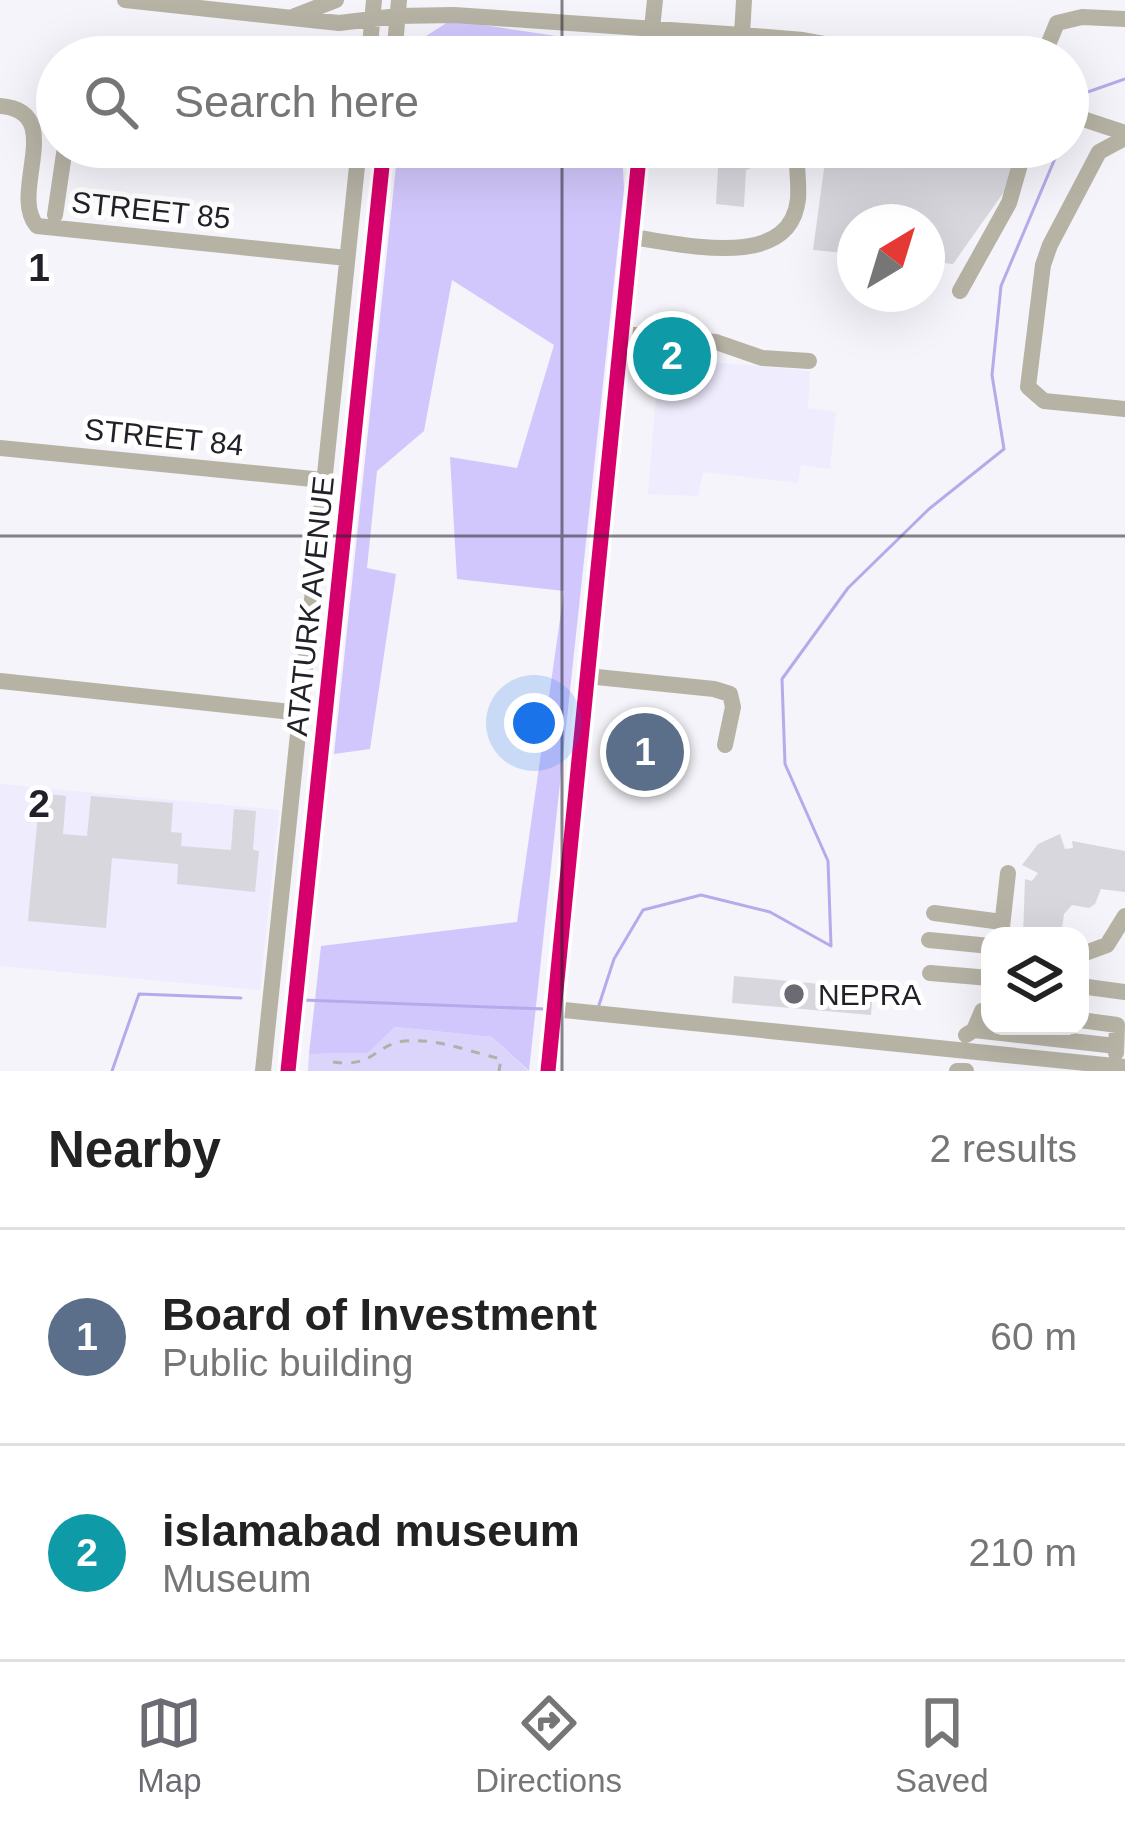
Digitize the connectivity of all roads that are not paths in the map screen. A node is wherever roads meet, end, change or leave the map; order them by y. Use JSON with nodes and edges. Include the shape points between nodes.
{"nodes":[{"id":1,"x":125,"y":0,"type":"edge"},
{"id":2,"x":336,"y":0,"type":"edge"},
{"id":3,"x":374,"y":0,"type":"edge"},
{"id":4,"x":434,"y":0,"type":"edge"},
{"id":5,"x":655,"y":0,"type":"edge"},
{"id":6,"x":744,"y":0,"type":"edge"},
{"id":7,"x":1095,"y":0,"type":"edge"},
{"id":8,"x":399,"y":8,"type":"edge"},
{"id":9,"x":454,"y":15,"type":"junction"},
{"id":10,"x":1082,"y":17,"type":"junction"},
{"id":11,"x":288,"y":18,"type":"junction"},
{"id":12,"x":1125,"y":19,"type":"edge"},
{"id":13,"x":374,"y":20,"type":"junction"},
{"id":14,"x":652,"y":28,"type":"junction"},
{"id":15,"x":742,"y":35,"type":"junction"},
{"id":16,"x":372,"y":36,"type":"edge"},
{"id":17,"x":651,"y":36,"type":"edge"},
{"id":18,"x":754,"y":36,"type":"edge"},
{"id":19,"x":1051,"y":36,"type":"edge"},
{"id":20,"x":0,"y":106,"type":"edge"},
{"id":21,"x":1089,"y":122,"type":"edge"},
{"id":22,"x":1089,"y":126,"type":"edge"},
{"id":23,"x":1125,"y":136,"type":"edge"},
{"id":24,"x":35,"y":142,"type":"joint"},
{"id":25,"x":1099,"y":152,"type":"junction"},
{"id":26,"x":62,"y":168,"type":"edge"},
{"id":27,"x":357,"y":168,"type":"edge"},
{"id":28,"x":382,"y":168,"type":"edge"},
{"id":29,"x":638,"y":168,"type":"edge"},
{"id":30,"x":797,"y":168,"type":"edge"},
{"id":31,"x":1019,"y":168,"type":"edge"},
{"id":32,"x":56,"y":215,"type":"dead end"},
{"id":33,"x":632,"y":237,"type":"junction"},
{"id":34,"x":347,"y":258,"type":"junction"},
{"id":35,"x":960,"y":291,"type":"dead end"},
{"id":36,"x":623,"y":334,"type":"junction"},
{"id":37,"x":809,"y":361,"type":"dead end"},
{"id":38,"x":1125,"y":409,"type":"edge"},
{"id":39,"x":0,"y":448,"type":"edge"},
{"id":40,"x":323,"y":480,"type":"junction"},
{"id":41,"x":587,"y":676,"type":"junction"},
{"id":42,"x":0,"y":681,"type":"edge"},
{"id":43,"x":301,"y":712,"type":"junction"},
{"id":44,"x":725,"y":746,"type":"dead end"},
{"id":45,"x":295,"y":767,"type":"junction"},
{"id":46,"x":320,"y":768,"type":"junction"},
{"id":47,"x":1008,"y":872,"type":"dead end"},
{"id":48,"x":934,"y":913,"type":"dead end"},
{"id":49,"x":1125,"y":916,"type":"edge"},
{"id":50,"x":994,"y":927,"type":"edge"},
{"id":51,"x":1002,"y":927,"type":"edge"},
{"id":52,"x":929,"y":940,"type":"dead end"},
{"id":53,"x":981,"y":945,"type":"edge"},
{"id":54,"x":1089,"y":952,"type":"edge"},
{"id":55,"x":930,"y":973,"type":"dead end"},
{"id":56,"x":981,"y":977,"type":"edge"},
{"id":57,"x":1089,"y":987,"type":"edge"},
{"id":58,"x":1125,"y":992,"type":"edge"},
{"id":59,"x":554,"y":1009,"type":"junction"},
{"id":60,"x":981,"y":1013,"type":"edge"},
{"id":61,"x":1089,"y":1021,"type":"edge"},
{"id":62,"x":974,"y":1030,"type":"junction"},
{"id":63,"x":1116,"y":1046,"type":"junction"},
{"id":64,"x":954,"y":1049,"type":"junction"},
{"id":65,"x":1121,"y":1066,"type":"edge"},
{"id":66,"x":263,"y":1071,"type":"edge"},
{"id":67,"x":288,"y":1071,"type":"edge"},
{"id":68,"x":548,"y":1071,"type":"edge"}],
"edges":[{"from":1,"to":11,"type":"street"},
{"from":2,"to":11,"type":"street"},
{"from":3,"to":13,"type":"street"},
{"from":4,"to":9,"type":"street"},
{"from":5,"to":14,"type":"street"},
{"from":6,"to":15,"type":"street"},
{"from":7,"to":10,"type":"street"},
{"from":8,"to":9,"type":"street"},
{"from":8,"to":13,"type":"street"},
{"from":9,"to":14,"type":"street"},
{"from":10,"to":12,"type":"street"},
{"from":10,"to":19,"type":"street","via":[[1057,23]]},
{"from":11,"to":13,"type":"street"},
{"from":13,"to":16,"type":"street"},
{"from":14,"to":15,"type":"street"},
{"from":14,"to":17,"type":"street"},
{"from":15,"to":18,"type":"street"},
{"from":20,"to":24,"type":"street","via":[[27,115]]},
{"from":21,"to":23,"type":"street"},
{"from":22,"to":25,"type":"street"},
{"from":23,"to":25,"type":"street"},
{"from":24,"to":34,"type":"street","name":"STREET 85","via":[[27,207],[37,226]]},
{"from":25,"to":38,"type":"street","via":[[1043,265],[1028,387],[1044,401]]},
{"from":26,"to":32,"type":"street"},
{"from":27,"to":34,"type":"street","name":"ATATURK AVENUE"},
{"from":28,"to":46,"type":"street","name":"ATATURK AVENUE"},
{"from":29,"to":33,"type":"street"},
{"from":30,"to":33,"type":"street","via":[[798,203],[784,231],[762,246]]},
{"from":31,"to":35,"type":"street","via":[[1010,203]]},
{"from":33,"to":36,"type":"street"},
{"from":34,"to":40,"type":"street","name":"ATATURK AVENUE"},
{"from":36,"to":37,"type":"street"},
{"from":36,"to":41,"type":"street"},
{"from":39,"to":40,"type":"street","name":"STREET 84"},
{"from":40,"to":43,"type":"street","name":"ATATURK AVENUE"},
{"from":41,"to":44,"type":"street","via":[[730,694]]},
{"from":41,"to":59,"type":"street"},
{"from":42,"to":43,"type":"street"},
{"from":43,"to":45,"type":"street","name":"ATATURK AVENUE"},
{"from":45,"to":46,"type":"street"},
{"from":45,"to":66,"type":"street","name":"ATATURK AVENUE"},
{"from":46,"to":67,"type":"street","name":"ATATURK AVENUE"},
{"from":47,"to":51,"type":"street"},
{"from":48,"to":50,"type":"street"},
{"from":49,"to":54,"type":"street","via":[[1107,945]]},
{"from":52,"to":53,"type":"street"},
{"from":55,"to":56,"type":"street"},
{"from":57,"to":58,"type":"street"},
{"from":59,"to":64,"type":"street"},
{"from":59,"to":68,"type":"street"},
{"from":60,"to":62,"type":"street"},
{"from":61,"to":63,"type":"street","via":[[1117,1025]]},
{"from":62,"to":63,"type":"street"},
{"from":62,"to":64,"type":"street"},
{"from":63,"to":65,"type":"street"},
{"from":64,"to":65,"type":"street"}]}
